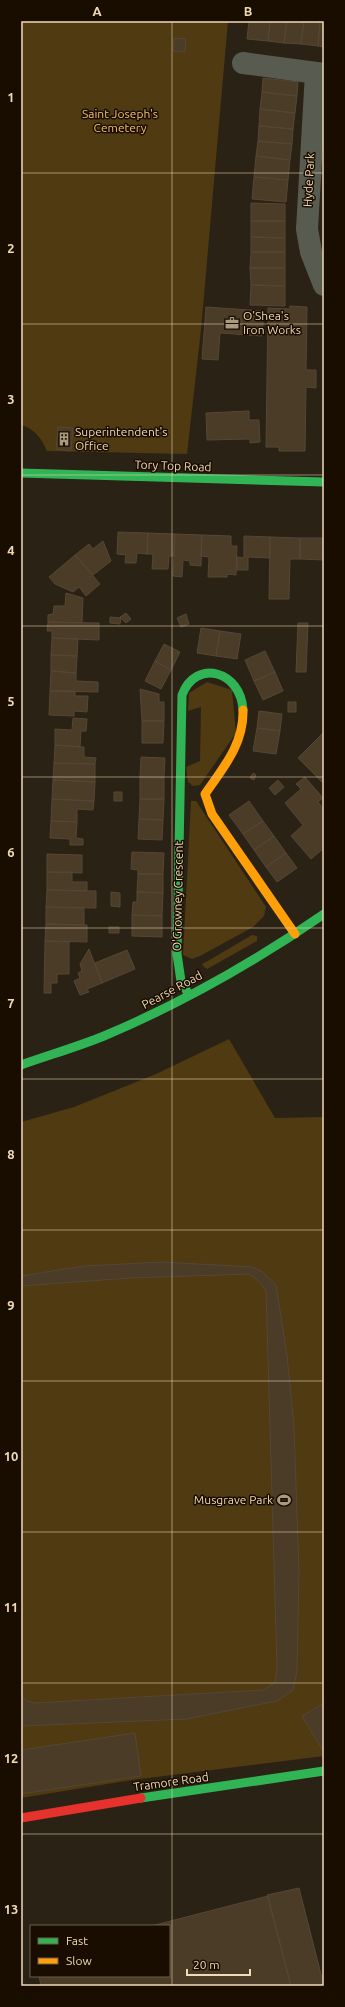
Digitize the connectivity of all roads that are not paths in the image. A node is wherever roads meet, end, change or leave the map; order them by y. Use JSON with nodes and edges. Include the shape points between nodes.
{"nodes":[{"id":1,"x":243,"y":63,"type":"dead end"},
{"id":2,"x":320,"y":73,"type":"edge"},
{"id":3,"x":324,"y":285,"type":"edge"},
{"id":4,"x":21,"y":473,"type":"edge"},
{"id":5,"x":324,"y":482,"type":"edge"},
{"id":6,"x":180,"y":794,"type":"junction"},
{"id":7,"x":205,"y":794,"type":"junction"},
{"id":8,"x":324,"y":914,"type":"edge"},
{"id":9,"x":295,"y":934,"type":"junction"},
{"id":10,"x":189,"y":995,"type":"junction"},
{"id":11,"x":21,"y":1065,"type":"edge"},
{"id":12,"x":324,"y":1772,"type":"edge"},
{"id":13,"x":21,"y":1818,"type":"edge"}],
"edges":[{"from":1,"to":2,"type":"street","name":"Hyde Park"},
{"from":2,"to":3,"type":"street","name":"Hyde Park","via":[[307,229],[310,252]]},
{"from":4,"to":5,"type":"street","name":"Tory Top Road"},
{"from":6,"to":7,"type":"street"},
{"from":6,"to":7,"type":"street","name":"O'Growney Crescent","via":[[182,695],[188,682],[197,676],[219,675],[227,677],[240,693],[243,718],[234,749]]},
{"from":6,"to":10,"type":"street","name":"O'Growney Crescent","via":[[177,954],[181,981]]},
{"from":7,"to":9,"type":"street","via":[[212,814]]},
{"from":8,"to":9,"type":"street","name":"Pearse Road"},
{"from":9,"to":10,"type":"street","name":"Pearse Road"},
{"from":10,"to":11,"type":"street","name":"Pearse Road","via":[[102,1037]]},
{"from":12,"to":13,"type":"street","name":"Tramore Road"}]}
